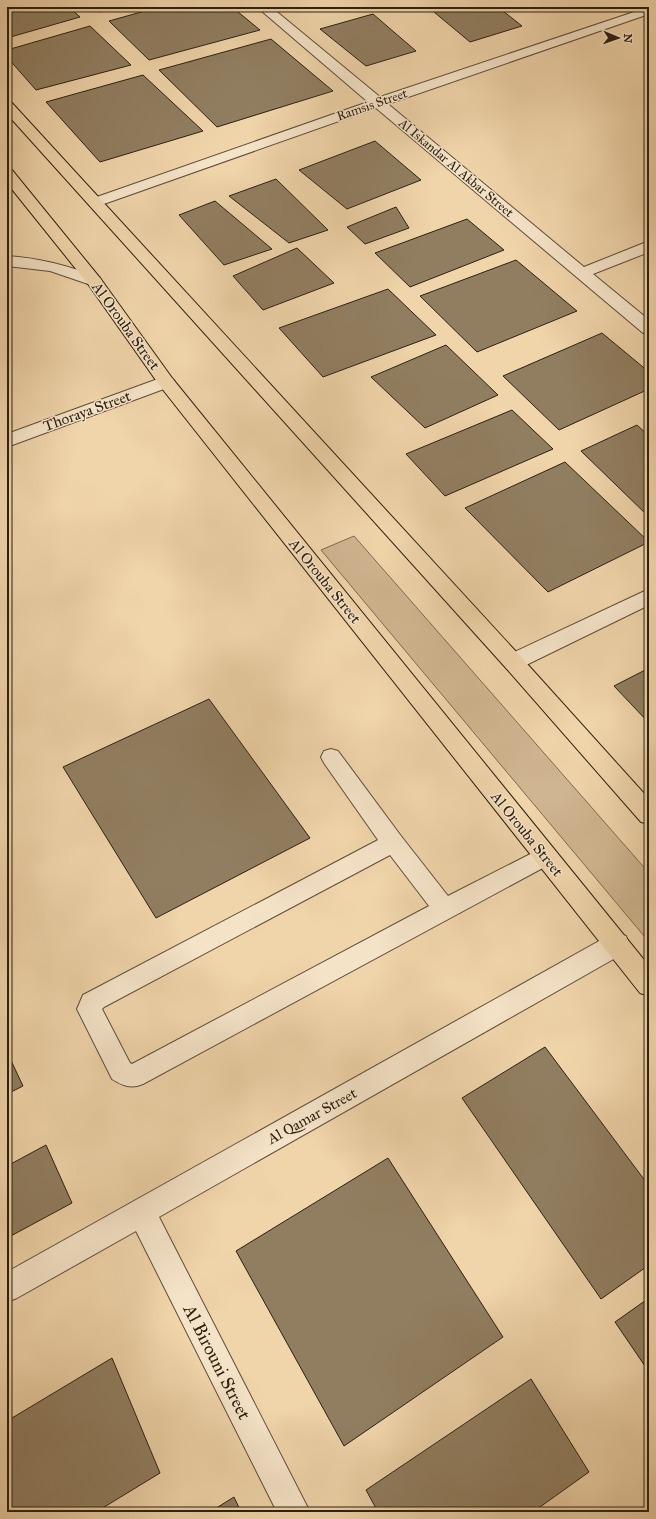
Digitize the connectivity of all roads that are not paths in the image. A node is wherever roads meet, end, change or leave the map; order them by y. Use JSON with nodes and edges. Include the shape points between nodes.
{"nodes":[{"id":1,"x":263,"y":7,"type":"edge"},
{"id":2,"x":649,"y":10,"type":"edge"},
{"id":3,"x":377,"y":103,"type":"junction"},
{"id":4,"x":7,"y":106,"type":"edge"},
{"id":5,"x":7,"y":173,"type":"edge"},
{"id":6,"x":96,"y":202,"type":"junction"},
{"id":7,"x":649,"y":246,"type":"edge"},
{"id":8,"x":7,"y":261,"type":"edge"},
{"id":9,"x":582,"y":273,"type":"junction"},
{"id":10,"x":94,"y":281,"type":"junction"},
{"id":11,"x":649,"y":329,"type":"edge"},
{"id":12,"x":166,"y":382,"type":"junction"},
{"id":13,"x":7,"y":441,"type":"edge"},
{"id":14,"x":649,"y":596,"type":"edge"},
{"id":15,"x":512,"y":662,"type":"junction"},
{"id":16,"x":331,"y":757,"type":"dead end"},
{"id":17,"x":649,"y":815,"type":"edge"},
{"id":18,"x":393,"y":843,"type":"junction"},
{"id":19,"x":544,"y":856,"type":"junction"},
{"id":20,"x":445,"y":909,"type":"junction"},
{"id":21,"x":617,"y":944,"type":"junction"},
{"id":22,"x":649,"y":985,"type":"edge"},
{"id":23,"x":141,"y":1212,"type":"junction"},
{"id":24,"x":7,"y":1288,"type":"edge"},
{"id":25,"x":294,"y":1512,"type":"edge"}],
"edges":[{"from":1,"to":3,"type":"street","name":"Al Iskandar Al Akbar Street"},
{"from":2,"to":3,"type":"street","name":"Ramsis Street"},
{"from":3,"to":6,"type":"street","name":"Ramsis Street"},
{"from":3,"to":9,"type":"street","name":"Al Iskandar Al Akbar Street"},
{"from":4,"to":6,"type":"highway"},
{"from":5,"to":10,"type":"highway","name":"Al Orouba Street"},
{"from":6,"to":15,"type":"highway"},
{"from":7,"to":9,"type":"street"},
{"from":8,"to":10,"type":"street","via":[[54,267]]},
{"from":9,"to":11,"type":"street","name":"Al Iskandar Al Akbar Street"},
{"from":10,"to":12,"type":"highway","name":"Al Orouba Street"},
{"from":12,"to":13,"type":"street","name":"Thoraya Street"},
{"from":12,"to":19,"type":"highway","name":"Al Orouba Street"},
{"from":14,"to":15,"type":"street"},
{"from":15,"to":17,"type":"highway"},
{"from":16,"to":18,"type":"lane"},
{"from":18,"to":20,"type":"lane"},
{"from":18,"to":20,"type":"lane","via":[[96,999],[89,1009],[121,1071],[134,1076]]},
{"from":19,"to":20,"type":"lane"},
{"from":19,"to":21,"type":"highway","name":"Al Orouba Street"},
{"from":21,"to":22,"type":"highway","name":"Al Orouba Street"},
{"from":21,"to":23,"type":"street","name":"Al Qamar Street"},
{"from":23,"to":24,"type":"street","name":"Al Qamar Street"},
{"from":23,"to":25,"type":"street","name":"Al Birouni Street"}]}
